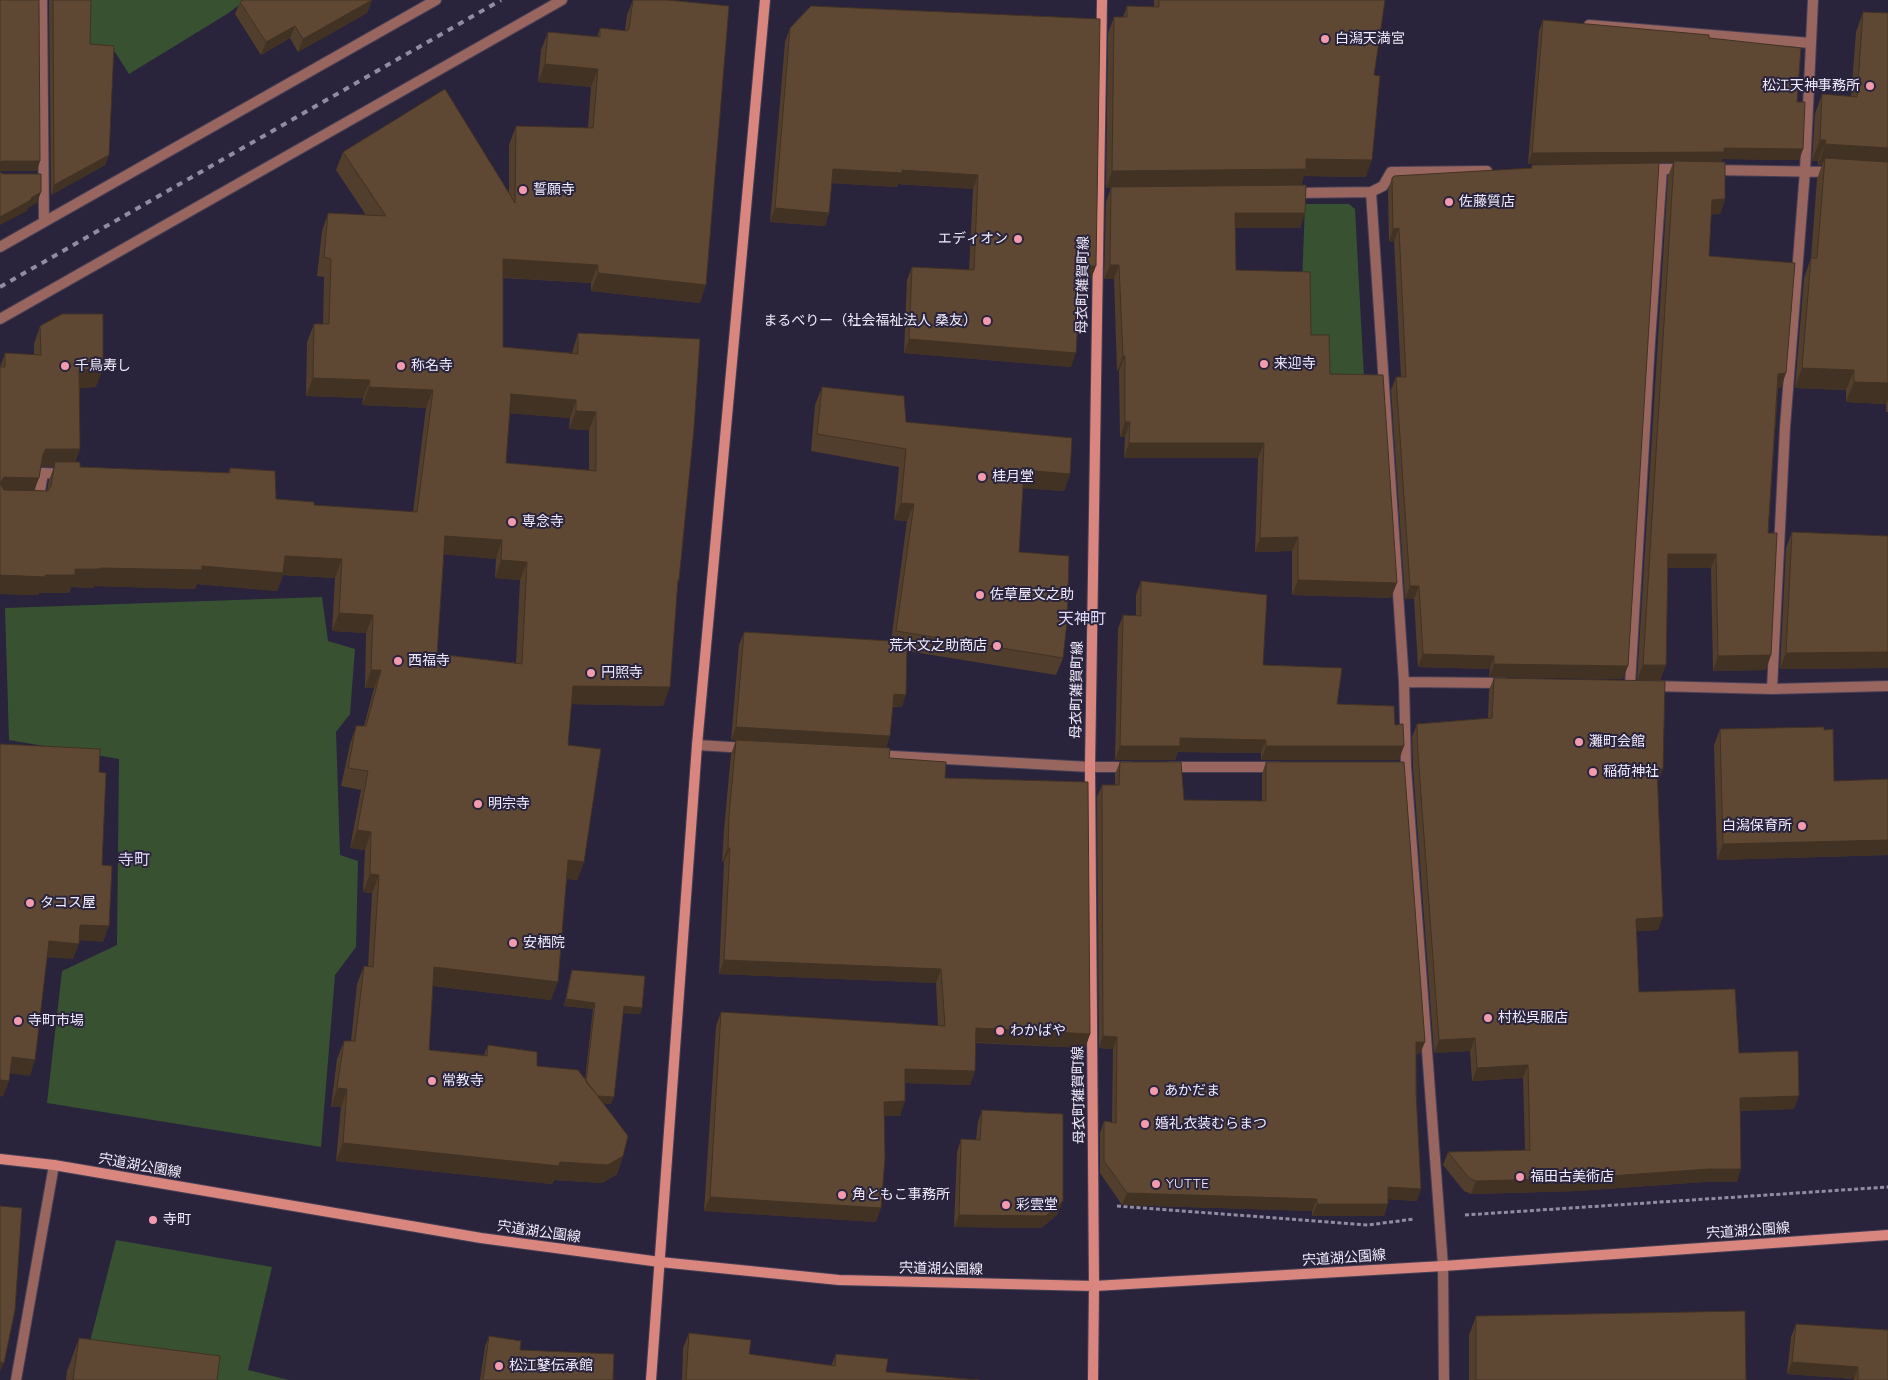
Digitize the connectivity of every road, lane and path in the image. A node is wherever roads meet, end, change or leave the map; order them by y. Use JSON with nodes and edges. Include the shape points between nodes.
{"nodes":[{"id":1,"x":42,"y":0,"type":"edge"},
{"id":2,"x":436,"y":0,"type":"edge"},
{"id":3,"x":562,"y":0,"type":"edge"},
{"id":4,"x":765,"y":0,"type":"edge"},
{"id":5,"x":1102,"y":0,"type":"edge"},
{"id":6,"x":1813,"y":0,"type":"edge"},
{"id":7,"x":1577,"y":24,"type":"edge"},
{"id":8,"x":1810,"y":43,"type":"junction"},
{"id":9,"x":1633,"y":169,"type":"edge"},
{"id":10,"x":1662,"y":169,"type":"junction"},
{"id":11,"x":1498,"y":171,"type":"edge"},
{"id":12,"x":1805,"y":171,"type":"junction"},
{"id":13,"x":1842,"y":173,"type":"edge"},
{"id":14,"x":1371,"y":192,"type":"junction"},
{"id":15,"x":1283,"y":193,"type":"edge"},
{"id":16,"x":44,"y":221,"type":"junction"},
{"id":17,"x":0,"y":247,"type":"edge"},
{"id":18,"x":0,"y":319,"type":"edge"},
{"id":19,"x":72,"y":474,"type":"edge"},
{"id":20,"x":28,"y":502,"type":"edge"},
{"id":21,"x":1404,"y":682,"type":"junction"},
{"id":22,"x":1512,"y":684,"type":"edge"},
{"id":23,"x":1888,"y":686,"type":"edge"},
{"id":24,"x":1772,"y":689,"type":"junction"},
{"id":25,"x":698,"y":745,"type":"junction"},
{"id":26,"x":756,"y":748,"type":"edge"},
{"id":27,"x":864,"y":754,"type":"edge"},
{"id":28,"x":1090,"y":767,"type":"junction"},
{"id":29,"x":1139,"y":767,"type":"edge"},
{"id":30,"x":1159,"y":767,"type":"edge"},
{"id":31,"x":1288,"y":767,"type":"edge"},
{"id":32,"x":0,"y":1159,"type":"edge"},
{"id":33,"x":54,"y":1165,"type":"junction"},
{"id":34,"x":1888,"y":1187,"type":"edge"},
{"id":35,"x":1107,"y":1206,"type":"dead end"},
{"id":36,"x":1456,"y":1216,"type":"dead end"},
{"id":37,"x":1416,"y":1219,"type":"dead end"},
{"id":38,"x":1888,"y":1234,"type":"edge"},
{"id":39,"x":660,"y":1262,"type":"junction"},
{"id":40,"x":1443,"y":1266,"type":"junction"},
{"id":41,"x":1094,"y":1286,"type":"junction"},
{"id":42,"x":16,"y":1380,"type":"edge"},
{"id":43,"x":651,"y":1380,"type":"edge"},
{"id":44,"x":1093,"y":1380,"type":"edge"},
{"id":45,"x":1444,"y":1380,"type":"edge"}],
"edges":[{"from":1,"to":16,"type":"street","via":[[39,178]]},
{"from":2,"to":16,"type":"street"},
{"from":3,"to":18,"type":"street"},
{"from":4,"to":25,"type":"main road"},
{"from":5,"to":28,"type":"main road","name":"母衣町雑賀町線","via":[[1103,195]]},
{"from":6,"to":8,"type":"street"},
{"from":7,"to":8,"type":"street"},
{"from":8,"to":12,"type":"street"},
{"from":9,"to":10,"type":"street"},
{"from":10,"to":12,"type":"street"},
{"from":10,"to":24,"type":"street","via":[[1626,685]]},
{"from":11,"to":14,"type":"street","via":[[1391,172],[1382,186]]},
{"from":12,"to":13,"type":"street"},
{"from":12,"to":24,"type":"street","via":[[1785,427]]},
{"from":14,"to":15,"type":"street"},
{"from":14,"to":21,"type":"street"},
{"from":16,"to":17,"type":"street"},
{"from":19,"to":20,"type":"street","via":[[43,473],[38,503]]},
{"from":21,"to":22,"type":"street"},
{"from":21,"to":40,"type":"street","via":[[1401,767]]},
{"from":23,"to":24,"type":"street"},
{"from":25,"to":26,"type":"street"},
{"from":25,"to":39,"type":"main road"},
{"from":27,"to":28,"type":"street"},
{"from":28,"to":29,"type":"street"},
{"from":28,"to":41,"type":"main road","name":"母衣町雑賀町線"},
{"from":30,"to":31,"type":"street"},
{"from":32,"to":33,"type":"main road","name":"宍道湖公園線"},
{"from":33,"to":39,"type":"main road","name":"宍道湖公園線","via":[[481,1238]]},
{"from":33,"to":42,"type":"street"},
{"from":34,"to":36,"type":"path"},
{"from":35,"to":37,"type":"path","via":[[1368,1225]]},
{"from":38,"to":40,"type":"main road","name":"宍道湖公園線"},
{"from":39,"to":41,"type":"main road","name":"宍道湖公園線","via":[[839,1280]]},
{"from":39,"to":43,"type":"main road"},
{"from":40,"to":41,"type":"main road","name":"宍道湖公園線"},
{"from":40,"to":45,"type":"street"},
{"from":41,"to":44,"type":"main road","name":"母衣町雑賀町線"}]}
